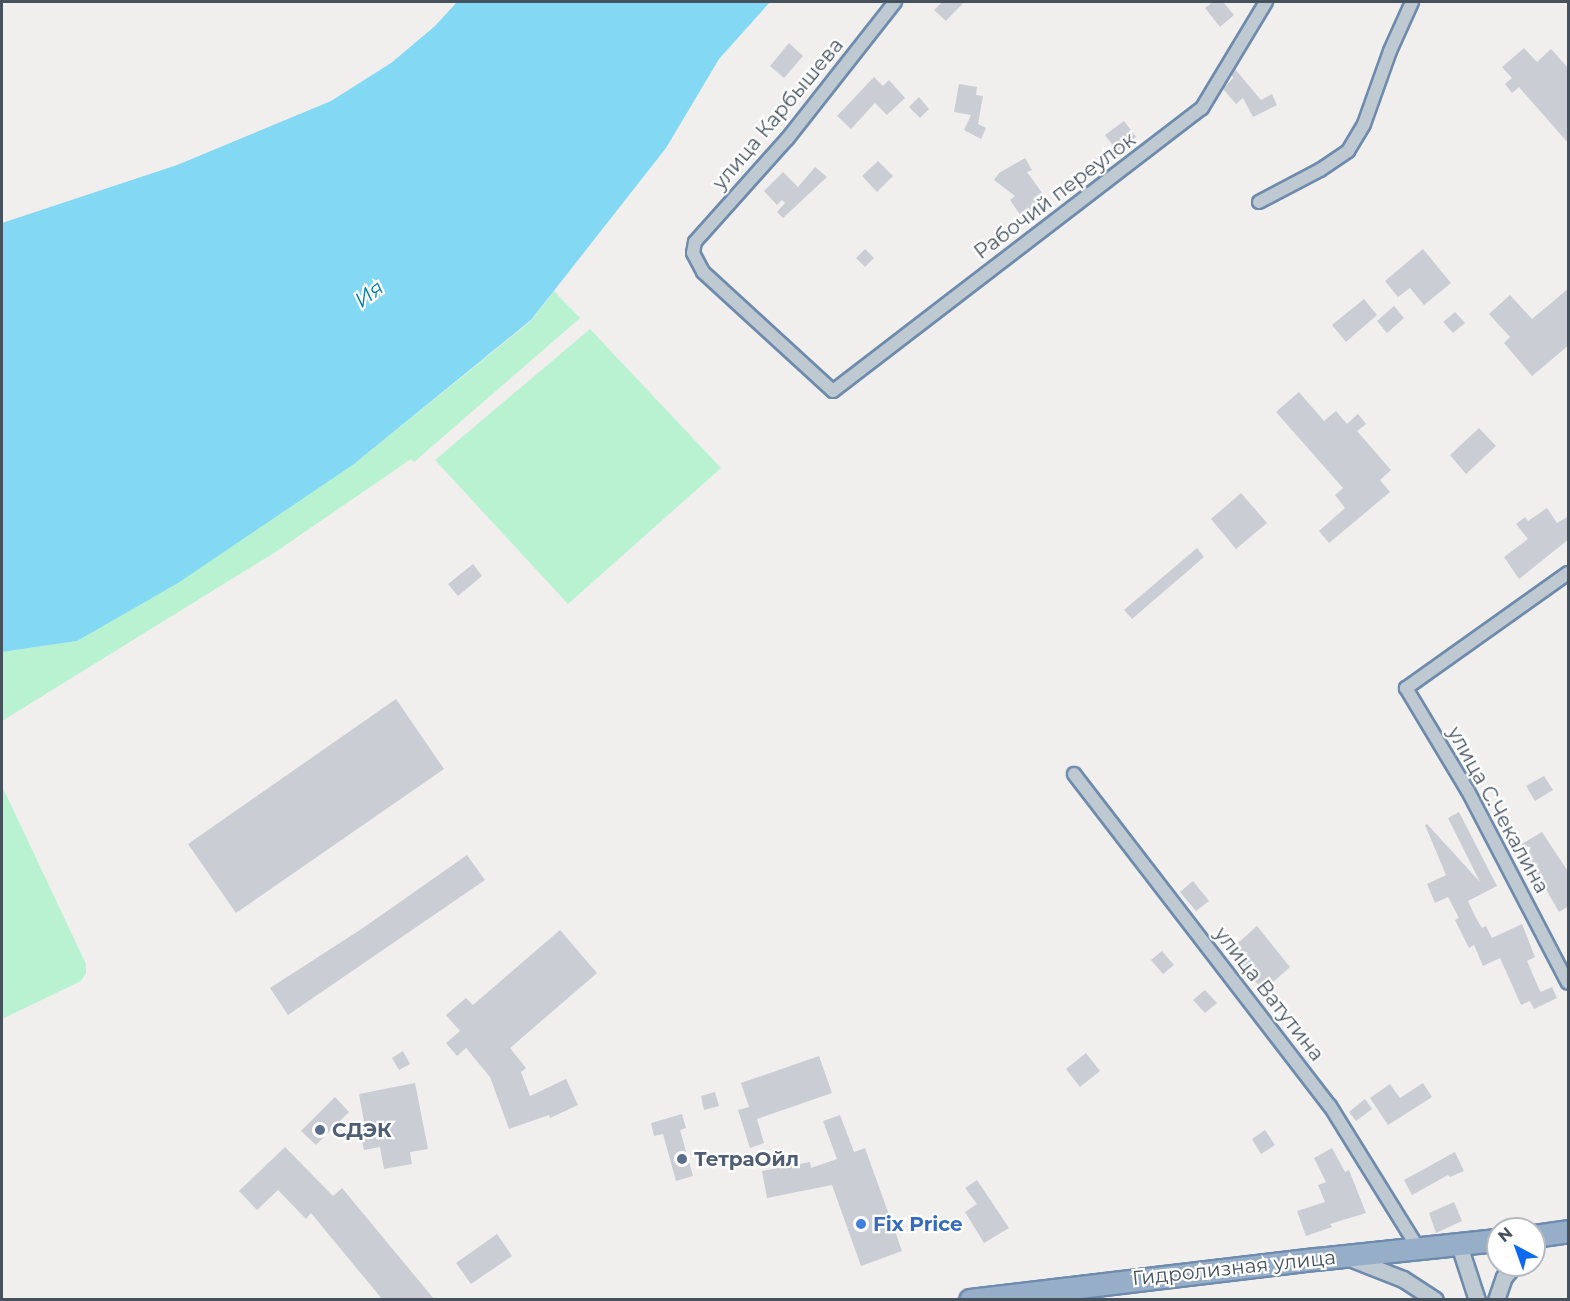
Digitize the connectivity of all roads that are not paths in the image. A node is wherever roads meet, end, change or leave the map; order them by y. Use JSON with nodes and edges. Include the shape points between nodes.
{"nodes":[{"id":1,"x":895,"y":2,"type":"edge"},
{"id":2,"x":1266,"y":2,"type":"edge"},
{"id":3,"x":1412,"y":2,"type":"edge"},
{"id":4,"x":1259,"y":202,"type":"dead end"},
{"id":5,"x":833,"y":391,"type":"joint"},
{"id":6,"x":1569,"y":573,"type":"edge"},
{"id":7,"x":1074,"y":774,"type":"dead end"},
{"id":8,"x":1569,"y":983,"type":"edge"},
{"id":9,"x":1486,"y":1242,"type":"edge"},
{"id":10,"x":1459,"y":1245,"type":"junction"},
{"id":11,"x":1418,"y":1248,"type":"junction"},
{"id":12,"x":1344,"y":1256,"type":"junction"},
{"id":13,"x":1504,"y":1277,"type":"edge"},
{"id":14,"x":1016,"y":1297,"type":"edge"},
{"id":15,"x":970,"y":1299,"type":"edge"},
{"id":16,"x":1435,"y":1299,"type":"edge"},
{"id":17,"x":1477,"y":1299,"type":"edge"},
{"id":18,"x":1496,"y":1299,"type":"edge"}],
"edges":[{"from":1,"to":5,"type":"street","name":"улица Карбышева","via":[[787,139],[695,242],[693,253],[703,272]]},
{"from":2,"to":5,"type":"street","name":"Рабочий переулок","via":[[1202,108]]},
{"from":3,"to":4,"type":"street","via":[[1364,124],[1348,151]]},
{"from":6,"to":8,"type":"street","name":"улица С.Чекалина","via":[[1406,688],[1468,791]]},
{"from":7,"to":11,"type":"street","name":"улица Ватутина","via":[[1330,1106]]},
{"from":9,"to":10,"type":"highway","name":"Гидролизная улица"},
{"from":10,"to":11,"type":"highway","name":"Гидролизная улица"},
{"from":10,"to":17,"type":"street"},
{"from":11,"to":12,"type":"highway","name":"Гидролизная улица"},
{"from":12,"to":14,"type":"highway","name":"Гидролизная улица"},
{"from":12,"to":16,"type":"street","via":[[1403,1279]]},
{"from":13,"to":18,"type":"street"},
{"from":14,"to":15,"type":"highway","name":"Гидролизная улица"}]}
